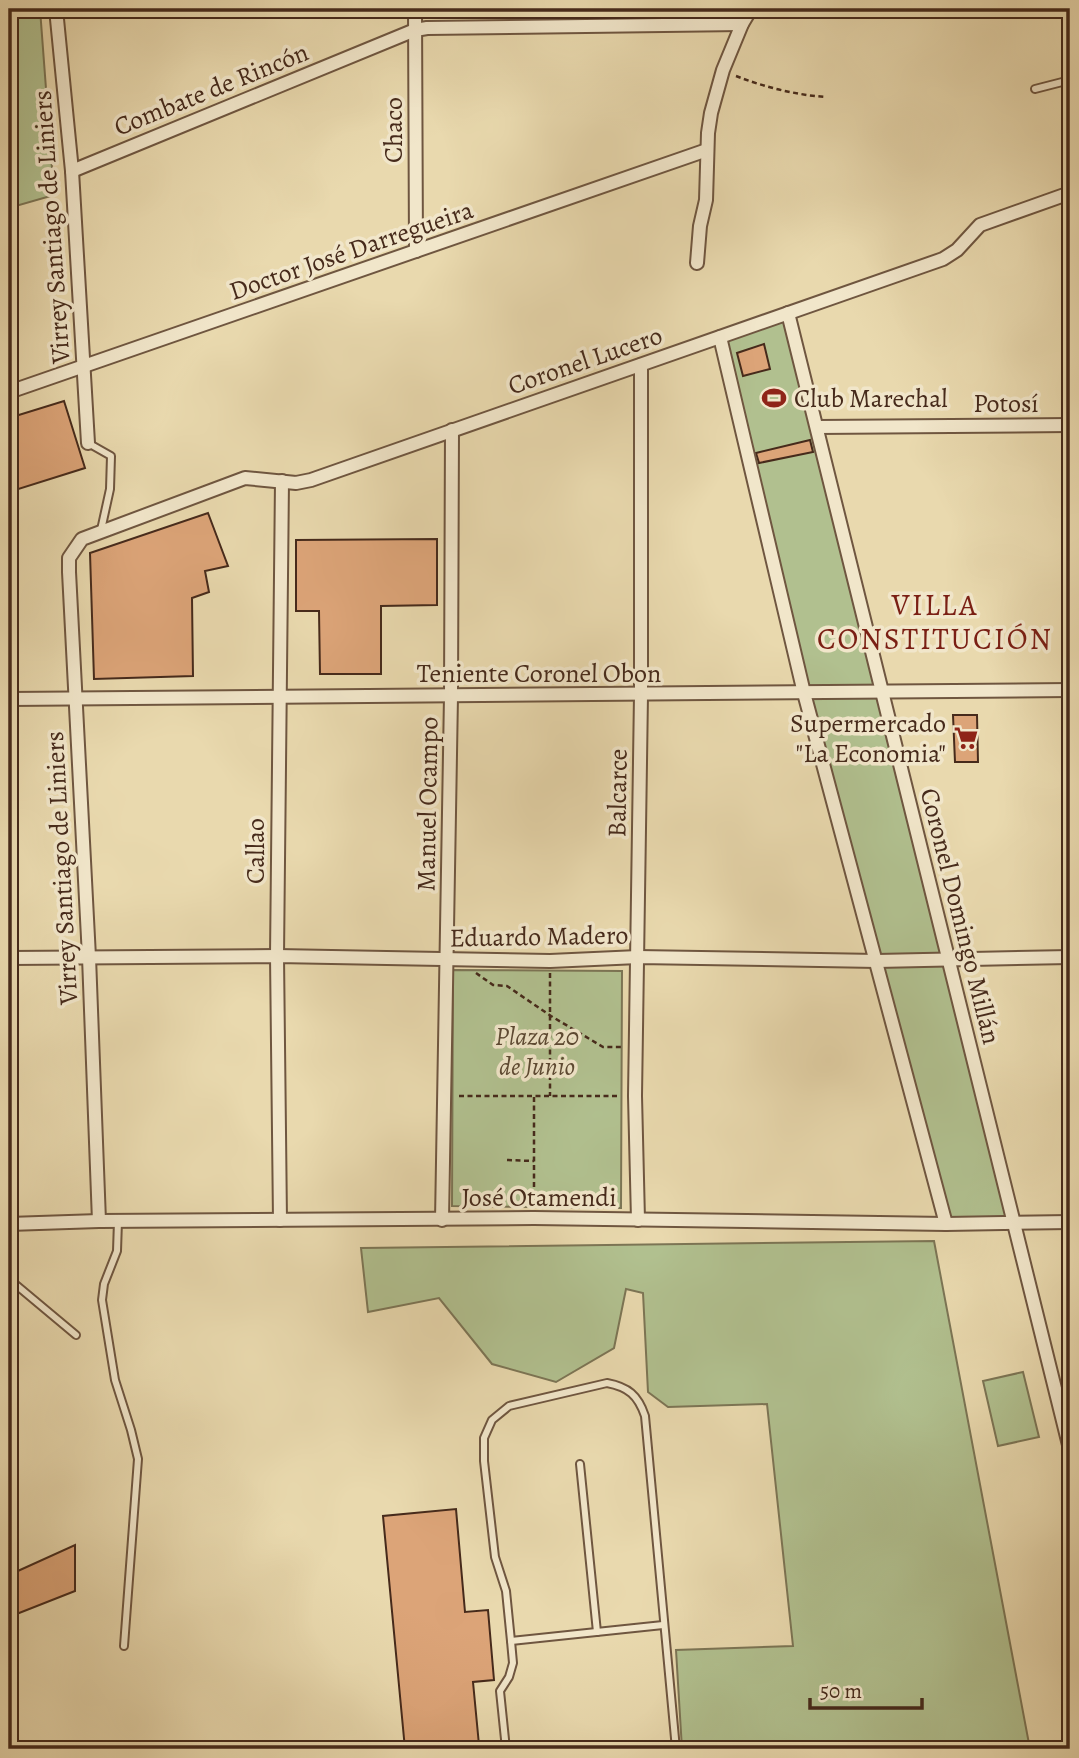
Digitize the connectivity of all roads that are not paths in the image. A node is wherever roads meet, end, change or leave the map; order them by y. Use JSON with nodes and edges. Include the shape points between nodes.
{"nodes":[{"id":1,"x":56,"y":9,"type":"edge"},
{"id":2,"x":415,"y":9,"type":"edge"},
{"id":3,"x":751,"y":9,"type":"edge"},
{"id":4,"x":742,"y":24,"type":"junction"},
{"id":5,"x":415,"y":30,"type":"junction"},
{"id":6,"x":1070,"y":80,"type":"edge"},
{"id":7,"x":1035,"y":89,"type":"dead end"},
{"id":8,"x":707,"y":150,"type":"junction"},
{"id":9,"x":72,"y":171,"type":"junction"},
{"id":10,"x":1070,"y":193,"type":"edge"},
{"id":11,"x":416,"y":251,"type":"junction"},
{"id":12,"x":697,"y":262,"type":"dead end"},
{"id":13,"x":788,"y":313,"type":"junction"},
{"id":14,"x":720,"y":337,"type":"junction"},
{"id":15,"x":641,"y":365,"type":"junction"},
{"id":16,"x":83,"y":366,"type":"junction"},
{"id":17,"x":9,"y":392,"type":"edge"},
{"id":18,"x":1070,"y":425,"type":"edge"},
{"id":19,"x":817,"y":427,"type":"junction"},
{"id":20,"x":452,"y":430,"type":"junction"},
{"id":21,"x":88,"y":443,"type":"joint"},
{"id":22,"x":282,"y":481,"type":"junction"},
{"id":23,"x":102,"y":530,"type":"junction"},
{"id":24,"x":1070,"y":690,"type":"edge"},
{"id":25,"x":882,"y":691,"type":"junction"},
{"id":26,"x":804,"y":693,"type":"junction"},
{"id":27,"x":641,"y":695,"type":"junction"},
{"id":28,"x":279,"y":696,"type":"junction"},
{"id":29,"x":451,"y":696,"type":"junction"},
{"id":30,"x":75,"y":698,"type":"junction"},
{"id":31,"x":9,"y":699,"type":"edge"},
{"id":32,"x":277,"y":956,"type":"junction"},
{"id":33,"x":89,"y":957,"type":"junction"},
{"id":34,"x":638,"y":957,"type":"junction"},
{"id":35,"x":1070,"y":957,"type":"edge"},
{"id":36,"x":9,"y":958,"type":"edge"},
{"id":37,"x":948,"y":959,"type":"junction"},
{"id":38,"x":452,"y":960,"type":"junction"},
{"id":39,"x":877,"y":961,"type":"junction"},
{"id":40,"x":280,"y":1220,"type":"junction"},
{"id":41,"x":442,"y":1220,"type":"junction"},
{"id":42,"x":638,"y":1220,"type":"junction"},
{"id":43,"x":99,"y":1221,"type":"junction"},
{"id":44,"x":118,"y":1221,"type":"junction"},
{"id":45,"x":1014,"y":1222,"type":"junction"},
{"id":46,"x":1070,"y":1222,"type":"edge"},
{"id":47,"x":9,"y":1224,"type":"edge"},
{"id":48,"x":946,"y":1224,"type":"junction"},
{"id":49,"x":9,"y":1279,"type":"edge"},
{"id":50,"x":76,"y":1335,"type":"dead end"},
{"id":51,"x":1070,"y":1449,"type":"edge"},
{"id":52,"x":580,"y":1464,"type":"dead end"},
{"id":53,"x":663,"y":1625,"type":"junction"},
{"id":54,"x":597,"y":1632,"type":"junction"},
{"id":55,"x":511,"y":1641,"type":"junction"},
{"id":56,"x":124,"y":1646,"type":"dead end"},
{"id":57,"x":506,"y":1749,"type":"edge"},
{"id":58,"x":676,"y":1749,"type":"edge"}],
"edges":[{"from":1,"to":9,"type":"street","name":"Virrey Santiago de Liniers"},
{"from":2,"to":5,"type":"street","name":"Chaco"},
{"from":3,"to":4,"type":"street"},
{"from":4,"to":5,"type":"street","name":"Combate de Rincón"},
{"from":4,"to":8,"type":"street","via":[[711,113]]},
{"from":5,"to":9,"type":"street","name":"Combate de Rincón"},
{"from":5,"to":11,"type":"street","name":"Chaco"},
{"from":6,"to":7,"type":"lane"},
{"from":8,"to":11,"type":"street","name":"Doctor José Darregueira"},
{"from":8,"to":12,"type":"street"},
{"from":9,"to":16,"type":"street","name":"Virrey Santiago de Liniers"},
{"from":10,"to":13,"type":"street","name":"Coronel Lucero","via":[[980,225],[943,259]]},
{"from":11,"to":16,"type":"street","name":"Doctor José Darregueira"},
{"from":13,"to":14,"type":"street","name":"Coronel Lucero"},
{"from":13,"to":19,"type":"street","name":"Coronel Domingo Millán"},
{"from":14,"to":15,"type":"street","name":"Coronel Lucero"},
{"from":14,"to":26,"type":"street"},
{"from":15,"to":20,"type":"street","name":"Coronel Lucero"},
{"from":15,"to":27,"type":"street","name":"Balcarce"},
{"from":16,"to":17,"type":"street","name":"Doctor José Darregueira"},
{"from":16,"to":21,"type":"street","name":"Virrey Santiago de Liniers"},
{"from":18,"to":19,"type":"street","name":"Potosí"},
{"from":19,"to":25,"type":"street","name":"Coronel Domingo Millán"},
{"from":20,"to":22,"type":"street","name":"Coronel Lucero","via":[[312,480]]},
{"from":20,"to":29,"type":"street","name":"Manuel Ocampo"},
{"from":21,"to":23,"type":"lane","via":[[111,456]]},
{"from":22,"to":23,"type":"street","name":"Coronel Lucero","via":[[245,478]]},
{"from":22,"to":28,"type":"street","name":"Callao"},
{"from":23,"to":30,"type":"street","name":"Virrey Santiago de Liniers","via":[[82,539],[69,558]]},
{"from":24,"to":25,"type":"street","name":"Teniente Coronel Obon"},
{"from":25,"to":26,"type":"street","name":"Teniente Coronel Obon"},
{"from":25,"to":37,"type":"street","name":"Coronel Domingo Millán"},
{"from":26,"to":27,"type":"street","name":"Teniente Coronel Obon"},
{"from":26,"to":39,"type":"street"},
{"from":27,"to":29,"type":"street","name":"Teniente Coronel Obon"},
{"from":27,"to":34,"type":"street","name":"Balcarce"},
{"from":28,"to":29,"type":"street","name":"Teniente Coronel Obon"},
{"from":28,"to":30,"type":"street","name":"Teniente Coronel Obon"},
{"from":28,"to":32,"type":"street","name":"Callao"},
{"from":29,"to":38,"type":"street","name":"Manuel Ocampo"},
{"from":30,"to":31,"type":"street","name":"Teniente Coronel Obon"},
{"from":30,"to":33,"type":"street","name":"Virrey Santiago de Liniers"},
{"from":32,"to":33,"type":"street","name":"Eduardo Madero"},
{"from":32,"to":38,"type":"street","name":"Eduardo Madero"},
{"from":32,"to":40,"type":"street","name":"Callao"},
{"from":33,"to":36,"type":"street","name":"Eduardo Madero"},
{"from":33,"to":43,"type":"street","name":"Virrey Santiago de Liniers"},
{"from":34,"to":38,"type":"street","name":"Eduardo Madero"},
{"from":34,"to":39,"type":"street","name":"Eduardo Madero"},
{"from":34,"to":42,"type":"street","name":"Balcarce"},
{"from":35,"to":37,"type":"street","name":"Eduardo Madero"},
{"from":37,"to":39,"type":"street","name":"Eduardo Madero"},
{"from":37,"to":45,"type":"street","name":"Coronel Domingo Millán"},
{"from":38,"to":41,"type":"street","name":"Manuel Ocampo"},
{"from":39,"to":48,"type":"street"},
{"from":40,"to":41,"type":"street","name":"José Otamendi"},
{"from":40,"to":44,"type":"street","name":"José Otamendi"},
{"from":41,"to":42,"type":"street","name":"José Otamendi"},
{"from":42,"to":48,"type":"street","name":"José Otamendi"},
{"from":43,"to":44,"type":"street","name":"José Otamendi"},
{"from":43,"to":47,"type":"street","name":"José Otamendi"},
{"from":44,"to":56,"type":"lane","via":[[117,1251],[102,1300],[115,1381],[138,1459]]},
{"from":45,"to":46,"type":"street","name":"José Otamendi"},
{"from":45,"to":48,"type":"street","name":"José Otamendi"},
{"from":45,"to":51,"type":"street","name":"Coronel Domingo Millán"},
{"from":49,"to":50,"type":"lane"},
{"from":52,"to":54,"type":"lane"},
{"from":53,"to":54,"type":"lane"},
{"from":53,"to":55,"type":"lane","via":[[645,1416],[634,1393],[607,1383],[509,1406],[487,1429],[484,1461]]},
{"from":53,"to":58,"type":"lane"},
{"from":54,"to":55,"type":"lane"},
{"from":55,"to":57,"type":"lane","via":[[513,1663],[500,1692]]}]}
